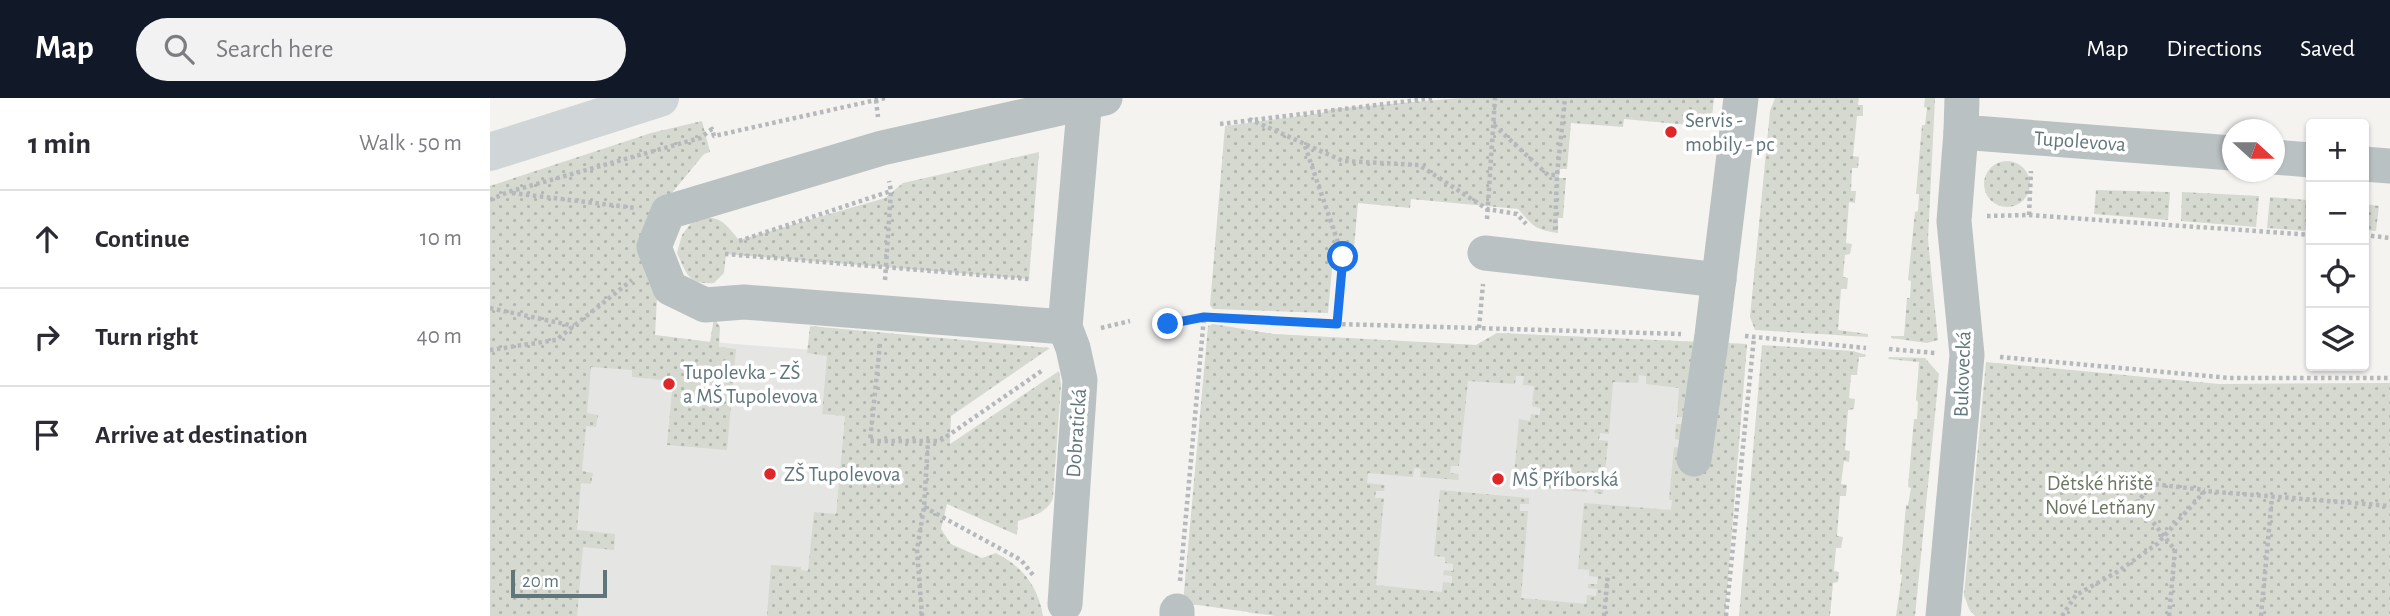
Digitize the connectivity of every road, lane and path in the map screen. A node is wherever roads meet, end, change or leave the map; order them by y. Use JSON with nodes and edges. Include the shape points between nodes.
{"nodes":[{"id":1,"x":660,"y":98,"type":"edge"},
{"id":2,"x":886,"y":98,"type":"edge"},
{"id":3,"x":1434,"y":98,"type":"edge"},
{"id":4,"x":1495,"y":98,"type":"edge"},
{"id":5,"x":1564,"y":98,"type":"edge"},
{"id":6,"x":1741,"y":98,"type":"edge"},
{"id":7,"x":1962,"y":98,"type":"edge"},
{"id":8,"x":1092,"y":100,"type":"edge"},
{"id":9,"x":1249,"y":119,"type":"junction"},
{"id":10,"x":1220,"y":124,"type":"dead end"},
{"id":11,"x":1493,"y":125,"type":"junction"},
{"id":12,"x":1961,"y":132,"type":"junction"},
{"id":13,"x":1305,"y":145,"type":"junction"},
{"id":14,"x":490,"y":152,"type":"edge"},
{"id":15,"x":2222,"y":152,"type":"edge"},
{"id":16,"x":2285,"y":158,"type":"edge"},
{"id":17,"x":2306,"y":160,"type":"edge"},
{"id":18,"x":2369,"y":164,"type":"edge"},
{"id":19,"x":2390,"y":166,"type":"edge"},
{"id":20,"x":2031,"y":170,"type":"dead end"},
{"id":21,"x":1557,"y":175,"type":"junction"},
{"id":22,"x":891,"y":191,"type":"dead end"},
{"id":23,"x":508,"y":192,"type":"junction"},
{"id":24,"x":490,"y":200,"type":"edge"},
{"id":25,"x":1487,"y":209,"type":"junction"},
{"id":26,"x":668,"y":212,"type":"junction"},
{"id":27,"x":2029,"y":215,"type":"junction"},
{"id":28,"x":1982,"y":216,"type":"dead end"},
{"id":29,"x":1530,"y":228,"type":"dead end"},
{"id":30,"x":2306,"y":235,"type":"edge"},
{"id":31,"x":2369,"y":236,"type":"edge"},
{"id":32,"x":1554,"y":238,"type":"dead end"},
{"id":33,"x":2390,"y":238,"type":"edge"},
{"id":34,"x":739,"y":240,"type":"dead end"},
{"id":35,"x":1485,"y":253,"type":"junction"},
{"id":36,"x":725,"y":254,"type":"dead end"},
{"id":37,"x":659,"y":259,"type":"junction"},
{"id":38,"x":1028,"y":279,"type":"dead end"},
{"id":39,"x":1719,"y":280,"type":"junction"},
{"id":40,"x":490,"y":308,"type":"edge"},
{"id":41,"x":1204,"y":317,"type":"junction"},
{"id":42,"x":1130,"y":321,"type":"dead end"},
{"id":43,"x":1168,"y":324,"type":"dead end"},
{"id":44,"x":1337,"y":324,"type":"junction"},
{"id":45,"x":574,"y":326,"type":"junction"},
{"id":46,"x":1479,"y":328,"type":"junction"},
{"id":47,"x":1712,"y":335,"type":"junction"},
{"id":48,"x":1754,"y":337,"type":"junction"},
{"id":49,"x":1069,"y":338,"type":"junction"},
{"id":50,"x":1867,"y":348,"type":"dead end"},
{"id":51,"x":1889,"y":349,"type":"dead end"},
{"id":52,"x":490,"y":350,"type":"edge"},
{"id":53,"x":1967,"y":355,"type":"junction"},
{"id":54,"x":2390,"y":378,"type":"edge"},
{"id":55,"x":928,"y":441,"type":"dead end"},
{"id":56,"x":940,"y":441,"type":"dead end"},
{"id":57,"x":1694,"y":459,"type":"dead end"},
{"id":58,"x":2205,"y":491,"type":"junction"},
{"id":59,"x":2273,"y":497,"type":"junction"},
{"id":60,"x":2390,"y":506,"type":"edge"},
{"id":61,"x":924,"y":507,"type":"junction"},
{"id":62,"x":2165,"y":535,"type":"junction"},
{"id":63,"x":1608,"y":574,"type":"dead end"},
{"id":64,"x":1065,"y":604,"type":"joint"},
{"id":65,"x":1177,"y":614,"type":"edge"},
{"id":66,"x":922,"y":616,"type":"edge"},
{"id":67,"x":1604,"y":616,"type":"edge"},
{"id":68,"x":1726,"y":616,"type":"edge"},
{"id":69,"x":1943,"y":616,"type":"edge"},
{"id":70,"x":2062,"y":616,"type":"edge"},
{"id":71,"x":2169,"y":616,"type":"edge"},
{"id":72,"x":2261,"y":616,"type":"edge"}],
"edges":[{"from":1,"to":14,"type":"main road"},
{"from":2,"to":23,"type":"path","via":[[714,136],[712,129],[700,138]]},
{"from":3,"to":9,"type":"path"},
{"from":4,"to":11,"type":"path"},
{"from":5,"to":21,"type":"path"},
{"from":6,"to":39,"type":"street"},
{"from":7,"to":12,"type":"street"},
{"from":8,"to":26,"type":"street","via":[[882,148]]},
{"from":8,"to":49,"type":"street","name":"Dobratická"},
{"from":9,"to":10,"type":"path"},
{"from":9,"to":13,"type":"path"},
{"from":11,"to":21,"type":"path","via":[[1548,175]]},
{"from":11,"to":25,"type":"path"},
{"from":12,"to":15,"type":"street","name":"Tupolevova"},
{"from":12,"to":53,"type":"street","name":"Bukovecká","via":[[1954,221]]},
{"from":13,"to":25,"type":"path","via":[[1343,161],[1419,165]]},
{"from":13,"to":44,"type":"path","via":[[1343,257]]},
{"from":16,"to":17,"type":"street"},
{"from":18,"to":19,"type":"street"},
{"from":20,"to":27,"type":"path"},
{"from":21,"to":32,"type":"path"},
{"from":22,"to":34,"type":"path"},
{"from":23,"to":24,"type":"path"},
{"from":23,"to":26,"type":"path"},
{"from":25,"to":29,"type":"path","via":[[1517,214]]},
{"from":25,"to":35,"type":"path"},
{"from":26,"to":37,"type":"street","via":[[654,247]]},
{"from":27,"to":28,"type":"path"},
{"from":27,"to":30,"type":"path"},
{"from":31,"to":33,"type":"path"},
{"from":35,"to":39,"type":"street"},
{"from":35,"to":46,"type":"path"},
{"from":36,"to":38,"type":"path"},
{"from":37,"to":45,"type":"path"},
{"from":37,"to":49,"type":"street","via":[[670,288],[705,305],[744,302]]},
{"from":39,"to":47,"type":"street"},
{"from":40,"to":45,"type":"path"},
{"from":41,"to":43,"type":"path"},
{"from":41,"to":44,"type":"path"},
{"from":41,"to":65,"type":"path"},
{"from":42,"to":49,"type":"path"},
{"from":44,"to":46,"type":"path"},
{"from":45,"to":52,"type":"path","via":[[556,340]]},
{"from":46,"to":47,"type":"path"},
{"from":47,"to":48,"type":"path"},
{"from":47,"to":57,"type":"street"},
{"from":48,"to":50,"type":"path"},
{"from":48,"to":68,"type":"path"},
{"from":49,"to":56,"type":"path"},
{"from":49,"to":64,"type":"street","name":"Dobratická","via":[[1080,380]]},
{"from":51,"to":53,"type":"path"},
{"from":53,"to":54,"type":"path","via":[[2230,378]]},
{"from":53,"to":69,"type":"street","name":"Bukovecká"},
{"from":55,"to":61,"type":"path"},
{"from":58,"to":59,"type":"path"},
{"from":58,"to":62,"type":"path"},
{"from":58,"to":62,"type":"path","via":[[2153,484],[2137,502]]},
{"from":59,"to":60,"type":"path"},
{"from":59,"to":72,"type":"path"},
{"from":61,"to":64,"type":"path","via":[[1021,560],[1048,593]]},
{"from":61,"to":66,"type":"path","via":[[917,550]]},
{"from":62,"to":70,"type":"path","via":[[2117,572],[2076,595]]},
{"from":62,"to":71,"type":"path","via":[[2175,550]]},
{"from":63,"to":67,"type":"path"}]}
